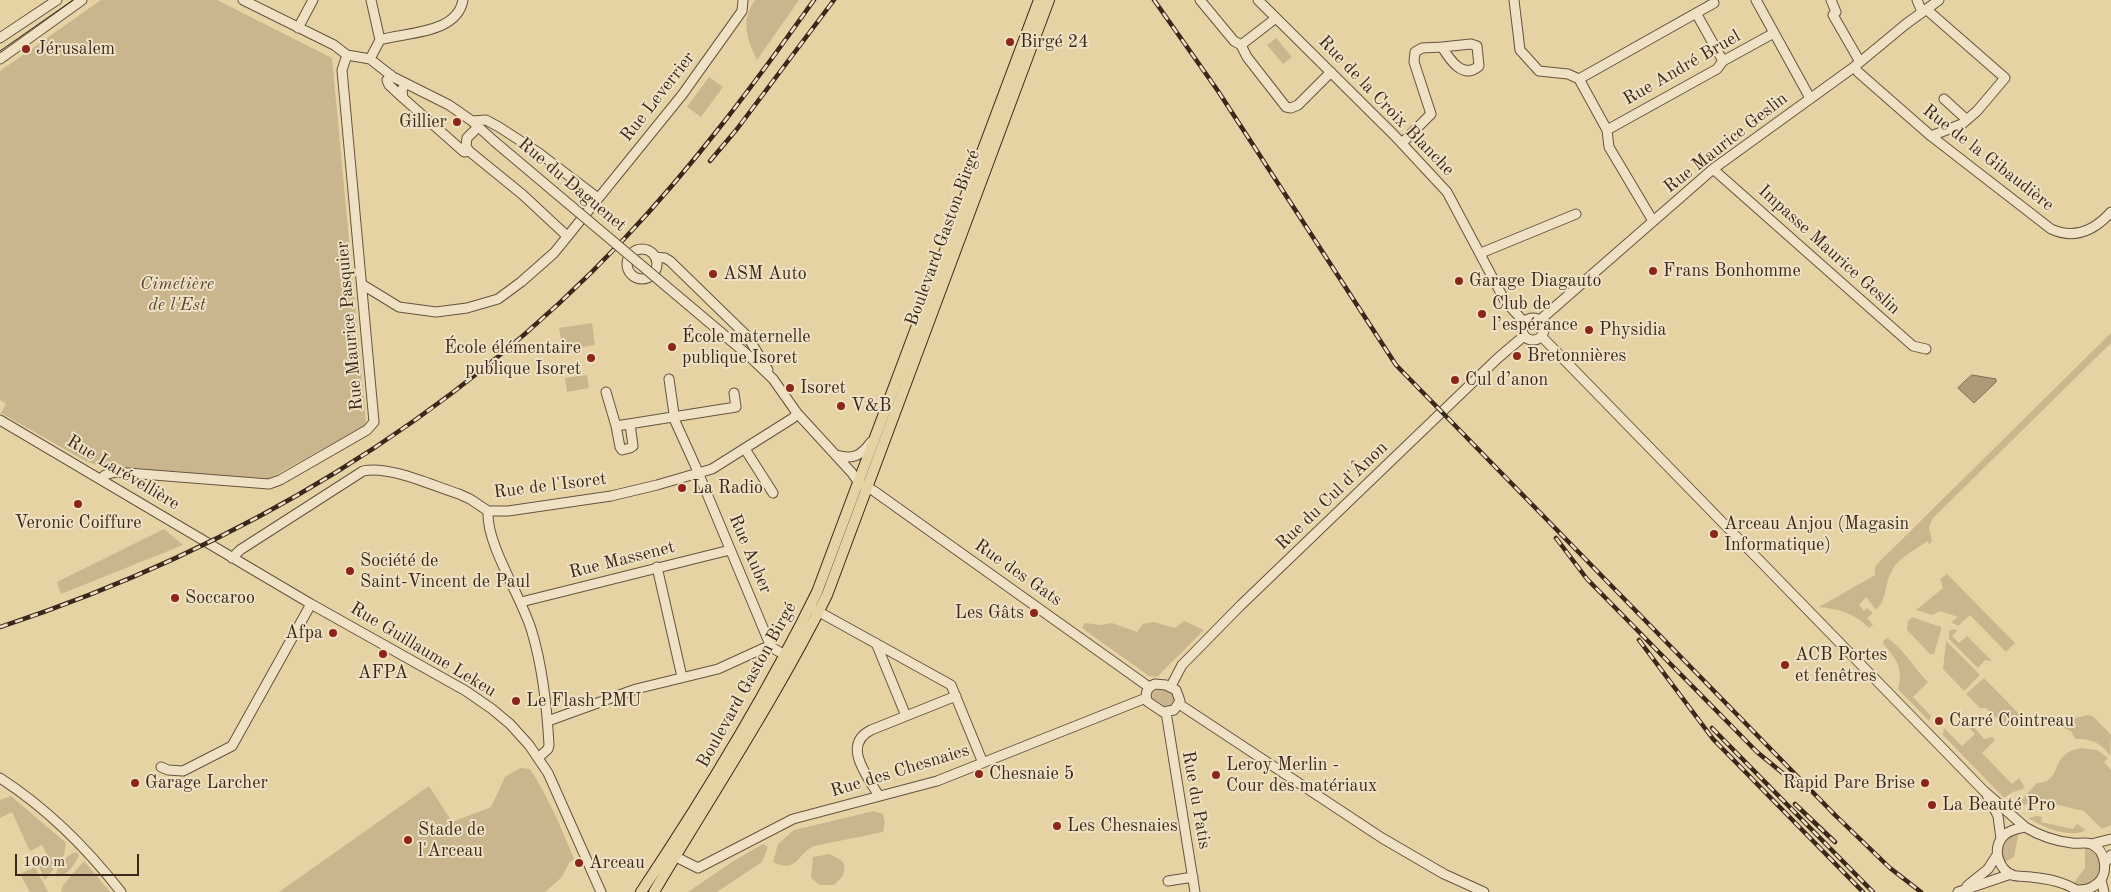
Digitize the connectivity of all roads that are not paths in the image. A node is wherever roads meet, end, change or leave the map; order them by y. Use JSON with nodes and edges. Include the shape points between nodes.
{"nodes":[{"id":1,"x":57,"y":0,"type":"edge"},
{"id":2,"x":82,"y":0,"type":"edge"},
{"id":3,"x":243,"y":0,"type":"edge"},
{"id":4,"x":313,"y":0,"type":"edge"},
{"id":5,"x":372,"y":0,"type":"edge"},
{"id":6,"x":463,"y":0,"type":"edge"},
{"id":7,"x":743,"y":0,"type":"edge"},
{"id":8,"x":1039,"y":0,"type":"edge"},
{"id":9,"x":1049,"y":0,"type":"edge"},
{"id":10,"x":1200,"y":0,"type":"edge"},
{"id":11,"x":1258,"y":0,"type":"edge"},
{"id":12,"x":1514,"y":0,"type":"edge"},
{"id":13,"x":1756,"y":0,"type":"edge"},
{"id":14,"x":1831,"y":0,"type":"edge"},
{"id":15,"x":1918,"y":0,"type":"edge"},
{"id":16,"x":1939,"y":0,"type":"edge"},
{"id":17,"x":1714,"y":3,"type":"dead end"},
{"id":18,"x":1924,"y":10,"type":"junction"},
{"id":19,"x":1696,"y":13,"type":"junction"},
{"id":20,"x":1276,"y":18,"type":"junction"},
{"id":21,"x":298,"y":28,"type":"junction"},
{"id":22,"x":1774,"y":33,"type":"junction"},
{"id":23,"x":0,"y":38,"type":"edge"},
{"id":24,"x":380,"y":40,"type":"junction"},
{"id":25,"x":1241,"y":45,"type":"junction"},
{"id":26,"x":1442,"y":47,"type":"dead end"},
{"id":27,"x":347,"y":55,"type":"junction"},
{"id":28,"x":0,"y":59,"type":"edge"},
{"id":29,"x":370,"y":59,"type":"junction"},
{"id":30,"x":1723,"y":61,"type":"junction"},
{"id":31,"x":1857,"y":64,"type":"junction"},
{"id":32,"x":1331,"y":72,"type":"junction"},
{"id":33,"x":391,"y":75,"type":"junction"},
{"id":34,"x":1579,"y":79,"type":"junction"},
{"id":35,"x":406,"y":83,"type":"junction"},
{"id":36,"x":403,"y":98,"type":"junction"},
{"id":37,"x":1810,"y":98,"type":"junction"},
{"id":38,"x":1944,"y":99,"type":"dead end"},
{"id":39,"x":1968,"y":120,"type":"junction"},
{"id":40,"x":475,"y":124,"type":"junction"},
{"id":41,"x":1607,"y":130,"type":"junction"},
{"id":42,"x":1931,"y":136,"type":"junction"},
{"id":43,"x":1402,"y":143,"type":"junction"},
{"id":44,"x":469,"y":151,"type":"junction"},
{"id":45,"x":1713,"y":169,"type":"junction"},
{"id":46,"x":598,"y":198,"type":"junction"},
{"id":47,"x":2111,"y":212,"type":"edge"},
{"id":48,"x":1576,"y":214,"type":"dead end"},
{"id":49,"x":1653,"y":222,"type":"junction"},
{"id":50,"x":567,"y":236,"type":"junction"},
{"id":51,"x":1481,"y":253,"type":"junction"},
{"id":52,"x":655,"y":257,"type":"dead end"},
{"id":53,"x":363,"y":285,"type":"junction"},
{"id":54,"x":1540,"y":320,"type":"junction"},
{"id":55,"x":1524,"y":322,"type":"junction"},
{"id":56,"x":1524,"y":336,"type":"junction"},
{"id":57,"x":1542,"y":337,"type":"junction"},
{"id":58,"x":1926,"y":349,"type":"dead end"},
{"id":59,"x":773,"y":378,"type":"junction"},
{"id":60,"x":669,"y":379,"type":"dead end"},
{"id":61,"x":606,"y":392,"type":"dead end"},
{"id":62,"x":734,"y":394,"type":"dead end"},
{"id":63,"x":797,"y":413,"type":"junction"},
{"id":64,"x":674,"y":418,"type":"junction"},
{"id":65,"x":0,"y":420,"type":"edge"},
{"id":66,"x":630,"y":424,"type":"junction"},
{"id":67,"x":616,"y":426,"type":"junction"},
{"id":68,"x":873,"y":439,"type":"junction"},
{"id":69,"x":745,"y":449,"type":"junction"},
{"id":70,"x":836,"y":455,"type":"junction"},
{"id":71,"x":699,"y":473,"type":"junction"},
{"id":72,"x":101,"y":479,"type":"junction"},
{"id":73,"x":863,"y":485,"type":"junction"},
{"id":74,"x":773,"y":493,"type":"dead end"},
{"id":75,"x":488,"y":511,"type":"junction"},
{"id":76,"x":730,"y":550,"type":"junction"},
{"id":77,"x":230,"y":556,"type":"junction"},
{"id":78,"x":657,"y":567,"type":"junction"},
{"id":79,"x":521,"y":602,"type":"junction"},
{"id":80,"x":311,"y":604,"type":"junction"},
{"id":81,"x":814,"y":609,"type":"junction"},
{"id":82,"x":876,"y":643,"type":"junction"},
{"id":83,"x":771,"y":647,"type":"junction"},
{"id":84,"x":785,"y":655,"type":"junction"},
{"id":85,"x":682,"y":677,"type":"junction"},
{"id":86,"x":1170,"y":686,"type":"junction"},
{"id":87,"x":1149,"y":687,"type":"junction"},
{"id":88,"x":956,"y":696,"type":"junction"},
{"id":89,"x":1146,"y":698,"type":"junction"},
{"id":90,"x":1179,"y":704,"type":"junction"},
{"id":91,"x":1166,"y":712,"type":"junction"},
{"id":92,"x":906,"y":716,"type":"junction"},
{"id":93,"x":548,"y":721,"type":"junction"},
{"id":94,"x":538,"y":758,"type":"junction"},
{"id":95,"x":983,"y":763,"type":"junction"},
{"id":96,"x":161,"y":767,"type":"dead end"},
{"id":97,"x":0,"y":778,"type":"edge"},
{"id":98,"x":1984,"y":790,"type":"junction"},
{"id":99,"x":879,"y":796,"type":"junction"},
{"id":100,"x":2025,"y":827,"type":"junction"},
{"id":101,"x":2001,"y":839,"type":"junction"},
{"id":102,"x":2111,"y":839,"type":"edge"},
{"id":103,"x":2091,"y":844,"type":"junction"},
{"id":104,"x":1997,"y":855,"type":"junction"},
{"id":105,"x":2111,"y":855,"type":"edge"},
{"id":106,"x":671,"y":856,"type":"junction"},
{"id":107,"x":2105,"y":863,"type":"junction"},
{"id":108,"x":2011,"y":874,"type":"junction"},
{"id":109,"x":1193,"y":877,"type":"junction"},
{"id":110,"x":2101,"y":880,"type":"junction"},
{"id":111,"x":1168,"y":881,"type":"dead end"},
{"id":112,"x":2078,"y":891,"type":"edge"},
{"id":113,"x":121,"y":892,"type":"edge"},
{"id":114,"x":601,"y":892,"type":"edge"},
{"id":115,"x":642,"y":892,"type":"edge"},
{"id":116,"x":654,"y":892,"type":"edge"},
{"id":117,"x":1195,"y":892,"type":"edge"},
{"id":118,"x":1484,"y":892,"type":"edge"},
{"id":119,"x":1958,"y":892,"type":"edge"},
{"id":120,"x":2104,"y":892,"type":"edge"}],
"edges":[{"from":1,"to":23,"type":"street"},
{"from":2,"to":28,"type":"street"},
{"from":3,"to":21,"type":"street","name":"Rue du Daguenet"},
{"from":4,"to":21,"type":"street"},
{"from":5,"to":24,"type":"street"},
{"from":6,"to":24,"type":"street","via":[[458,13],[444,26]]},
{"from":7,"to":46,"type":"street","name":"Rue Leverrier","via":[[742,11],[682,95]]},
{"from":8,"to":68,"type":"main road","name":"Boulevard Gaston Birgé"},
{"from":9,"to":73,"type":"main road","name":"Boulevard Gaston Birgé"},
{"from":10,"to":25,"type":"street"},
{"from":11,"to":20,"type":"street","name":"Rue de la Croix Blanche"},
{"from":12,"to":34,"type":"street","via":[[1520,50],[1539,71],[1568,74]]},
{"from":13,"to":22,"type":"street"},
{"from":14,"to":31,"type":"street","name":"Rue de la Gibaudière","via":[[1836,12],[1834,15]]},
{"from":15,"to":18,"type":"street"},
{"from":16,"to":18,"type":"street","name":"Rue Maurice Geslin"},
{"from":17,"to":19,"type":"street"},
{"from":18,"to":31,"type":"street","name":"Rue Maurice Geslin"},
{"from":18,"to":39,"type":"street","via":[[2004,76]]},
{"from":19,"to":30,"type":"street"},
{"from":19,"to":34,"type":"street"},
{"from":20,"to":25,"type":"street"},
{"from":20,"to":32,"type":"street","name":"Rue de la Croix Blanche"},
{"from":21,"to":27,"type":"street","name":"Rue du Daguenet"},
{"from":22,"to":30,"type":"street","name":"Rue André Bruel"},
{"from":22,"to":37,"type":"street"},
{"from":24,"to":29,"type":"street"},
{"from":25,"to":32,"type":"street","via":[[1272,91],[1288,108],[1298,105]]},
{"from":26,"to":43,"type":"street","via":[[1422,48],[1415,52],[1414,62],[1431,114]]},
{"from":27,"to":29,"type":"street","name":"Rue du Daguenet"},
{"from":27,"to":53,"type":"street","name":"Rue Maurice Pasquier","via":[[342,70]]},
{"from":29,"to":33,"type":"street","name":"Rue du Daguenet"},
{"from":30,"to":41,"type":"street","name":"Rue André Bruel","via":[[1716,69]]},
{"from":31,"to":37,"type":"street","name":"Rue Maurice Geslin"},
{"from":31,"to":42,"type":"street","name":"Rue de la Gibaudière"},
{"from":32,"to":43,"type":"street","name":"Rue de la Croix Blanche"},
{"from":33,"to":35,"type":"street","name":"Rue du Daguenet"},
{"from":33,"to":36,"type":"street","via":[[388,84]]},
{"from":34,"to":41,"type":"street"},
{"from":35,"to":36,"type":"street","via":[[402,90]]},
{"from":35,"to":40,"type":"street","name":"Rue du Daguenet","via":[[449,105]]},
{"from":36,"to":44,"type":"street","via":[[464,152]]},
{"from":37,"to":45,"type":"street","name":"Rue Maurice Geslin"},
{"from":38,"to":39,"type":"street"},
{"from":39,"to":42,"type":"street","via":[[1956,128]]},
{"from":40,"to":44,"type":"street","via":[[467,138]]},
{"from":40,"to":46,"type":"street","via":[[486,120],[499,127]]},
{"from":40,"to":59,"type":"street","name":"Rue du Daguenet","bridge":true},
{"from":41,"to":49,"type":"street","via":[[1609,147]]},
{"from":42,"to":47,"type":"street","name":"Rue de la Gibaudière","via":[[2036,219],[2056,231],[2066,234],[2084,232],[2098,226]]},
{"from":43,"to":51,"type":"street","name":"Rue de la Croix Blanche","via":[[1447,192]]},
{"from":44,"to":50,"type":"street"},
{"from":45,"to":49,"type":"street","name":"Rue Maurice Geslin"},
{"from":45,"to":58,"type":"street","name":"Impasse Maurice Geslin","via":[[1913,346]]},
{"from":46,"to":50,"type":"street","name":"Rue Leverrier"},
{"from":48,"to":51,"type":"street"},
{"from":49,"to":54,"type":"street","name":"Rue Maurice Geslin"},
{"from":50,"to":53,"type":"street","name":"Rue Leverrier","via":[[554,253],[498,299],[467,308],[436,312],[399,307]]},
{"from":51,"to":55,"type":"street","name":"Rue de la Croix Blanche","via":[[1505,301]]},
{"from":52,"to":59,"type":"street","via":[[670,261],[747,336]]},
{"from":53,"to":72,"type":"street","name":"Rue Maurice Pasquier","via":[[374,417],[367,430],[269,484],[115,472]]},
{"from":54,"to":55,"type":"street","via":[[1534,318]]},
{"from":54,"to":57,"type":"street","via":[[1545,328]]},
{"from":55,"to":56,"type":"street"},
{"from":56,"to":57,"type":"street","via":[[1534,341]]},
{"from":56,"to":86,"type":"street","name":"Rue du Cul d'Ânon","via":[[1241,605],[1182,665]]},
{"from":57,"to":98,"type":"street"},
{"from":59,"to":63,"type":"street","name":"Rue du Daguenet"},
{"from":60,"to":64,"type":"street","name":"Rue Auber"},
{"from":61,"to":67,"type":"street"},
{"from":62,"to":64,"type":"street","via":[[736,407]]},
{"from":63,"to":69,"type":"street","name":"Rue de l'Isoret"},
{"from":63,"to":70,"type":"street","name":"Rue du Daguenet"},
{"from":64,"to":66,"type":"street"},
{"from":64,"to":71,"type":"street","name":"Rue Auber"},
{"from":65,"to":72,"type":"street","name":"Rue Larévellière"},
{"from":66,"to":67,"type":"street"},
{"from":66,"to":67,"type":"street","via":[[633,446],[624,450],[620,447]]},
{"from":68,"to":70,"type":"street","via":[[856,457]]},
{"from":68,"to":73,"type":"main road","name":"Boulevard Gaston Birgé"},
{"from":69,"to":71,"type":"street","name":"Rue de l'Isoret"},
{"from":69,"to":74,"type":"street"},
{"from":70,"to":73,"type":"street","name":"Rue du Daguenet"},
{"from":71,"to":75,"type":"street","name":"Rue de l'Isoret","via":[[611,496]]},
{"from":71,"to":76,"type":"street","name":"Rue Auber"},
{"from":72,"to":77,"type":"street","name":"Rue Larévellière"},
{"from":73,"to":81,"type":"main road","name":"Boulevard Gaston Birgé"},
{"from":73,"to":87,"type":"street","name":"Rue des Gats"},
{"from":75,"to":77,"type":"street","name":"Rue de l'Isoret","via":[[459,494],[390,471],[370,470]]},
{"from":75,"to":79,"type":"street","via":[[489,530]]},
{"from":76,"to":78,"type":"street","name":"Rue Massenet"},
{"from":76,"to":83,"type":"street","name":"Rue Auber"},
{"from":77,"to":80,"type":"street","name":"Rue Guillaume Lekeu"},
{"from":78,"to":79,"type":"street","name":"Rue Massenet"},
{"from":78,"to":85,"type":"street"},
{"from":79,"to":93,"type":"street","via":[[532,631]]},
{"from":80,"to":94,"type":"street","name":"Rue Guillaume Lekeu","via":[[466,691],[510,724]]},
{"from":80,"to":96,"type":"street","via":[[232,746],[183,771]]},
{"from":81,"to":82,"type":"street"},
{"from":81,"to":84,"type":"main road","name":"Boulevard Gaston Birgé"},
{"from":81,"to":106,"type":"main road","name":"Boulevard Gaston Birgé","via":[[726,774]]},
{"from":82,"to":88,"type":"street","via":[[946,681]]},
{"from":82,"to":92,"type":"street"},
{"from":83,"to":84,"type":"street"},
{"from":83,"to":85,"type":"street","via":[[718,669]]},
{"from":84,"to":106,"type":"main road","name":"Boulevard Gaston Birgé"},
{"from":85,"to":93,"type":"street","via":[[636,689]]},
{"from":86,"to":87,"type":"street","via":[[1155,684]]},
{"from":86,"to":90,"type":"street","via":[[1178,693]]},
{"from":87,"to":89,"type":"street"},
{"from":88,"to":92,"type":"street"},
{"from":88,"to":95,"type":"street"},
{"from":89,"to":91,"type":"street","via":[[1151,705]]},
{"from":89,"to":95,"type":"street","name":"Rue des Chesnaies"},
{"from":90,"to":91,"type":"street"},
{"from":90,"to":118,"type":"street","via":[[1382,838],[1444,874]]},
{"from":91,"to":109,"type":"street","name":"Rue du Patis"},
{"from":92,"to":99,"type":"street","via":[[867,732],[858,744],[861,765]]},
{"from":93,"to":94,"type":"street","via":[[548,750]]},
{"from":94,"to":114,"type":"street","name":"Rue Guillaume Lekeu","via":[[555,788]]},
{"from":95,"to":99,"type":"street","name":"Rue des Chesnaies","via":[[937,781]]},
{"from":97,"to":113,"type":"street","via":[[46,810],[96,859]]},
{"from":98,"to":100,"type":"street"},
{"from":98,"to":101,"type":"street","via":[[1998,816]]},
{"from":99,"to":106,"type":"street","name":"Rue des Chesnaies","via":[[793,819],[698,868]]},
{"from":100,"to":101,"type":"street","via":[[2010,831]]},
{"from":100,"to":103,"type":"street","via":[[2055,841]]},
{"from":101,"to":104,"type":"street"},
{"from":102,"to":103,"type":"street"},
{"from":103,"to":107,"type":"street"},
{"from":104,"to":108,"type":"street"},
{"from":104,"to":119,"type":"street","via":[[1988,869]]},
{"from":105,"to":107,"type":"street"},
{"from":106,"to":115,"type":"main road","name":"Boulevard Gaston Birgé"},
{"from":106,"to":116,"type":"main road","name":"Boulevard Gaston Birgé"},
{"from":107,"to":110,"type":"street"},
{"from":108,"to":112,"type":"street","via":[[2047,879]]},
{"from":108,"to":119,"type":"street"},
{"from":109,"to":111,"type":"street"},
{"from":109,"to":117,"type":"street","name":"Rue du Patis"},
{"from":110,"to":112,"type":"street","via":[[2092,888]]},
{"from":110,"to":120,"type":"street"}]}
